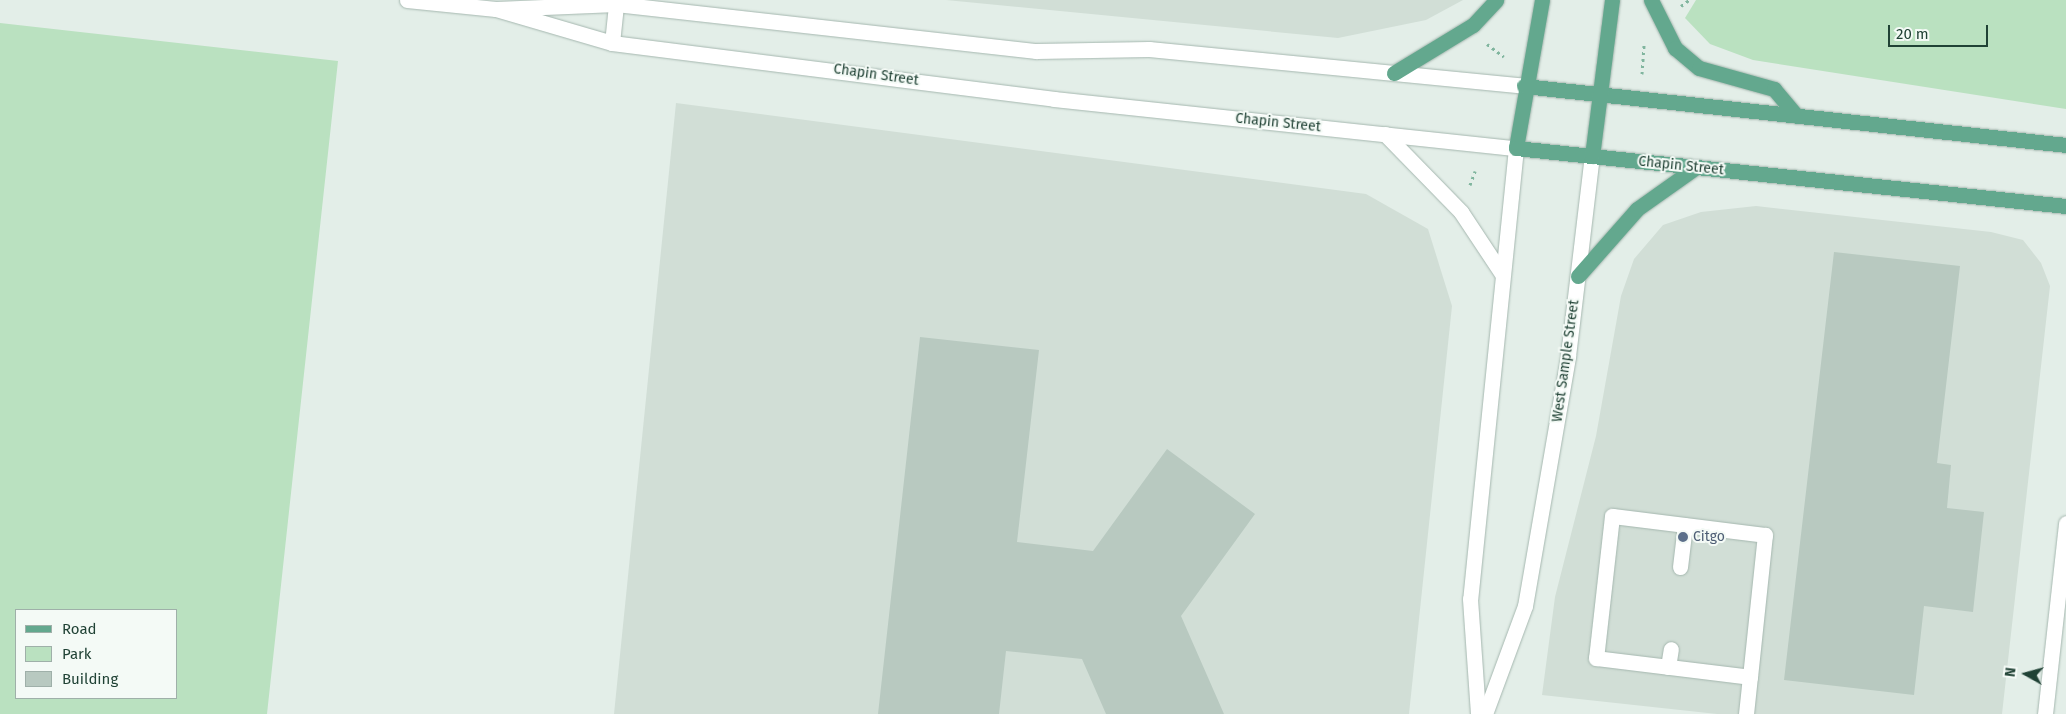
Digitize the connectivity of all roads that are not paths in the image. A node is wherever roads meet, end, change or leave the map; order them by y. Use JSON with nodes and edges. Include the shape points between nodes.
{"nodes":[{"id":1,"x":407,"y":0,"type":"edge"},
{"id":2,"x":1496,"y":0,"type":"edge"},
{"id":3,"x":1542,"y":0,"type":"edge"},
{"id":4,"x":1612,"y":0,"type":"edge"},
{"id":5,"x":1651,"y":0,"type":"edge"},
{"id":6,"x":616,"y":4,"type":"junction"},
{"id":7,"x":496,"y":9,"type":"junction"},
{"id":8,"x":612,"y":43,"type":"junction"},
{"id":9,"x":1394,"y":73,"type":"junction"},
{"id":10,"x":1524,"y":86,"type":"junction"},
{"id":11,"x":1600,"y":95,"type":"junction"},
{"id":12,"x":1797,"y":116,"type":"junction"},
{"id":13,"x":1385,"y":134,"type":"junction"},
{"id":14,"x":2066,"y":145,"type":"edge"},
{"id":15,"x":1516,"y":148,"type":"junction"},
{"id":16,"x":1592,"y":156,"type":"junction"},
{"id":17,"x":1696,"y":168,"type":"junction"},
{"id":18,"x":2066,"y":206,"type":"edge"},
{"id":19,"x":1502,"y":274,"type":"junction"},
{"id":20,"x":1578,"y":276,"type":"junction"},
{"id":21,"x":2066,"y":523,"type":"edge"},
{"id":22,"x":1685,"y":525,"type":"junction"},
{"id":23,"x":1680,"y":566,"type":"dead end"},
{"id":24,"x":1671,"y":649,"type":"dead end"},
{"id":25,"x":1668,"y":667,"type":"junction"},
{"id":26,"x":1750,"y":677,"type":"junction"},
{"id":27,"x":1478,"y":714,"type":"edge"},
{"id":28,"x":1485,"y":714,"type":"edge"},
{"id":29,"x":1746,"y":714,"type":"edge"},
{"id":30,"x":2045,"y":714,"type":"edge"}],
"edges":[{"from":1,"to":7,"type":"main road","name":"Chapin Street"},
{"from":2,"to":9,"type":"main road","via":[[1474,25]]},
{"from":3,"to":10,"type":"main road"},
{"from":4,"to":11,"type":"main road","name":"West Sample Street"},
{"from":5,"to":12,"type":"main road","via":[[1675,48],[1699,68],[1774,89]]},
{"from":6,"to":7,"type":"main road","name":"Chapin Street"},
{"from":6,"to":8,"type":"main road"},
{"from":6,"to":9,"type":"main road","name":"Chapin Street","via":[[1036,52],[1150,48]]},
{"from":7,"to":8,"type":"main road","name":"Chapin Street"},
{"from":8,"to":13,"type":"main road","name":"Chapin Street"},
{"from":9,"to":10,"type":"main road","name":"Chapin Street"},
{"from":10,"to":11,"type":"main road","name":"Chapin Street"},
{"from":10,"to":15,"type":"main road"},
{"from":11,"to":12,"type":"main road","name":"Chapin Street"},
{"from":11,"to":16,"type":"main road","name":"West Sample Street"},
{"from":12,"to":14,"type":"main road","name":"Chapin Street"},
{"from":13,"to":15,"type":"main road","name":"Chapin Street"},
{"from":13,"to":19,"type":"main road","via":[[1461,212]]},
{"from":15,"to":16,"type":"main road","name":"Chapin Street"},
{"from":15,"to":19,"type":"main road"},
{"from":16,"to":17,"type":"main road","name":"Chapin Street"},
{"from":16,"to":20,"type":"main road","name":"West Sample Street"},
{"from":17,"to":18,"type":"main road","name":"Chapin Street"},
{"from":17,"to":20,"type":"main road","via":[[1638,209]]},
{"from":19,"to":27,"type":"main road","via":[[1470,599]]},
{"from":20,"to":28,"type":"main road","name":"West Sample Street","via":[[1568,356],[1525,606]]},
{"from":21,"to":30,"type":"main road"},
{"from":22,"to":23,"type":"main road"},
{"from":22,"to":25,"type":"main road","via":[[1612,516],[1610,526],[1596,658]]},
{"from":22,"to":26,"type":"main road","via":[[1765,535]]},
{"from":24,"to":25,"type":"main road"},
{"from":25,"to":26,"type":"main road"},
{"from":26,"to":29,"type":"main road"}]}
